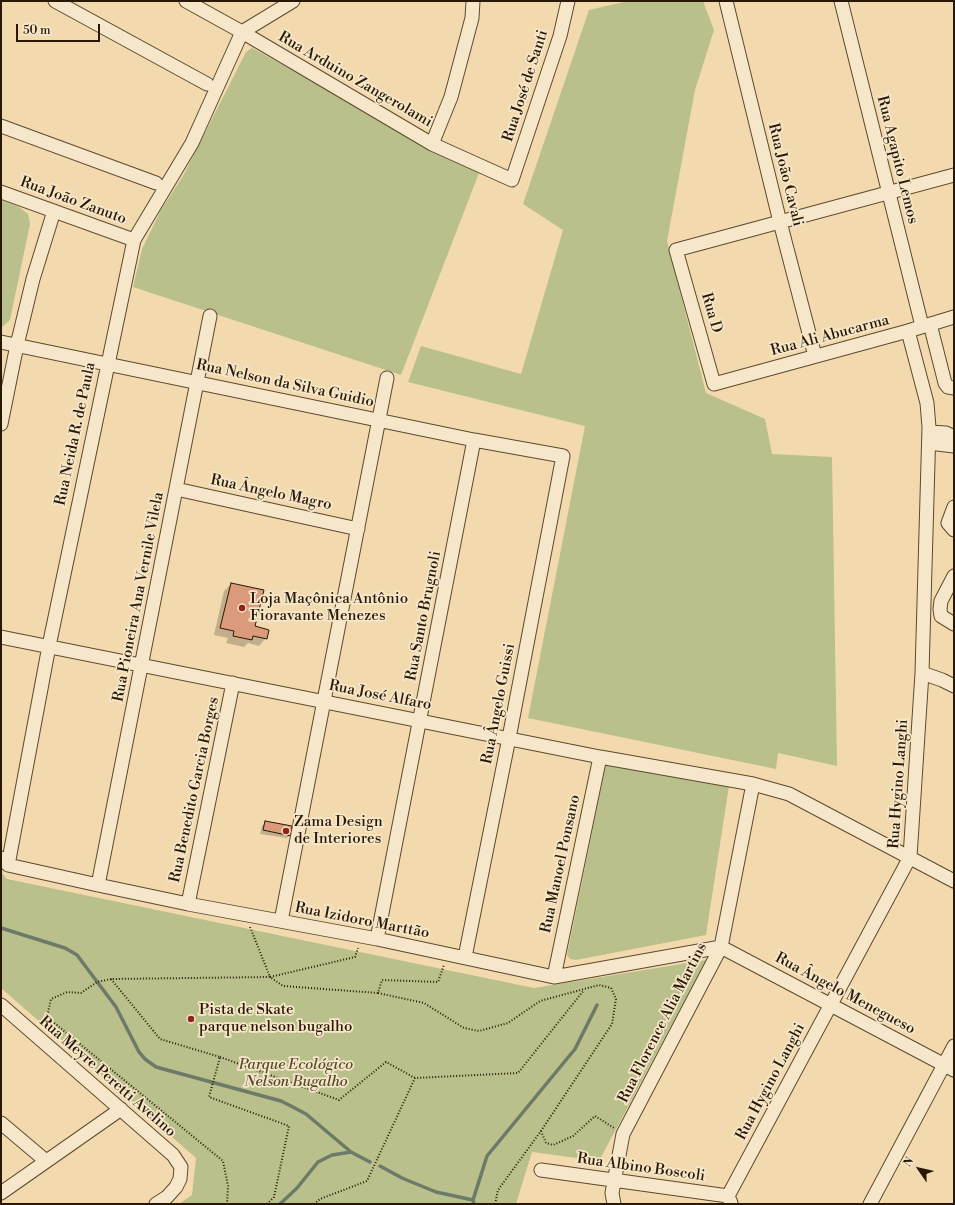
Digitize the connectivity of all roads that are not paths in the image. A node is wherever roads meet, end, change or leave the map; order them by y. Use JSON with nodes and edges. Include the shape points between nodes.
{"nodes":[{"id":1,"x":55,"y":1,"type":"edge"},
{"id":2,"x":186,"y":1,"type":"edge"},
{"id":3,"x":293,"y":1,"type":"edge"},
{"id":4,"x":473,"y":1,"type":"edge"},
{"id":5,"x":568,"y":1,"type":"edge"},
{"id":6,"x":726,"y":1,"type":"edge"},
{"id":7,"x":841,"y":1,"type":"edge"},
{"id":8,"x":242,"y":32,"type":"junction"},
{"id":9,"x":208,"y":84,"type":"dead end"},
{"id":10,"x":1,"y":126,"type":"edge"},
{"id":11,"x":432,"y":144,"type":"junction"},
{"id":12,"x":954,"y":174,"type":"edge"},
{"id":13,"x":512,"y":180,"type":"joint"},
{"id":14,"x":156,"y":183,"type":"dead end"},
{"id":15,"x":1,"y":192,"type":"edge"},
{"id":16,"x":889,"y":193,"type":"junction"},
{"id":17,"x":54,"y":211,"type":"junction"},
{"id":18,"x":780,"y":222,"type":"junction"},
{"id":19,"x":134,"y":240,"type":"junction"},
{"id":20,"x":210,"y":316,"type":"dead end"},
{"id":21,"x":954,"y":317,"type":"edge"},
{"id":22,"x":926,"y":325,"type":"junction"},
{"id":23,"x":908,"y":331,"type":"junction"},
{"id":24,"x":1,"y":342,"type":"edge"},
{"id":25,"x":17,"y":345,"type":"junction"},
{"id":26,"x":815,"y":356,"type":"junction"},
{"id":27,"x":107,"y":364,"type":"junction"},
{"id":28,"x":388,"y":378,"type":"dead end"},
{"id":29,"x":197,"y":383,"type":"junction"},
{"id":30,"x":714,"y":384,"type":"joint"},
{"id":31,"x":954,"y":388,"type":"edge"},
{"id":32,"x":379,"y":420,"type":"junction"},
{"id":33,"x":1,"y":424,"type":"edge"},
{"id":34,"x":954,"y":437,"type":"edge"},
{"id":35,"x":929,"y":438,"type":"junction"},
{"id":36,"x":474,"y":440,"type":"junction"},
{"id":37,"x":954,"y":446,"type":"edge"},
{"id":38,"x":563,"y":456,"type":"joint"},
{"id":39,"x":176,"y":489,"type":"junction"},
{"id":40,"x":954,"y":507,"type":"edge"},
{"id":41,"x":358,"y":529,"type":"junction"},
{"id":42,"x":954,"y":530,"type":"edge"},
{"id":43,"x":954,"y":576,"type":"edge"},
{"id":44,"x":954,"y":624,"type":"edge"},
{"id":45,"x":1,"y":637,"type":"edge"},
{"id":46,"x":49,"y":646,"type":"junction"},
{"id":47,"x":142,"y":665,"type":"junction"},
{"id":48,"x":922,"y":673,"type":"junction"},
{"id":49,"x":233,"y":683,"type":"junction"},
{"id":50,"x":954,"y":686,"type":"edge"},
{"id":51,"x":324,"y":701,"type":"junction"},
{"id":52,"x":419,"y":720,"type":"junction"},
{"id":53,"x":509,"y":738,"type":"junction"},
{"id":54,"x":600,"y":757,"type":"junction"},
{"id":55,"x":753,"y":784,"type":"junction"},
{"id":56,"x":910,"y":858,"type":"junction"},
{"id":57,"x":3,"y":865,"type":"edge"},
{"id":58,"x":954,"y":881,"type":"edge"},
{"id":59,"x":98,"y":885,"type":"junction"},
{"id":60,"x":188,"y":904,"type":"junction"},
{"id":61,"x":281,"y":921,"type":"junction"},
{"id":62,"x":376,"y":939,"type":"junction"},
{"id":63,"x":721,"y":947,"type":"junction"},
{"id":64,"x":465,"y":958,"type":"junction"},
{"id":65,"x":554,"y":976,"type":"junction"},
{"id":66,"x":1,"y":1005,"type":"edge"},
{"id":67,"x":831,"y":1005,"type":"junction"},
{"id":68,"x":954,"y":1046,"type":"edge"},
{"id":69,"x":949,"y":1067,"type":"edge"},
{"id":70,"x":121,"y":1109,"type":"junction"},
{"id":71,"x":1,"y":1123,"type":"edge"},
{"id":72,"x":46,"y":1161,"type":"junction"},
{"id":73,"x":541,"y":1170,"type":"dead end"},
{"id":74,"x":614,"y":1181,"type":"junction"},
{"id":75,"x":1,"y":1192,"type":"edge"},
{"id":76,"x":730,"y":1200,"type":"edge"},
{"id":77,"x":156,"y":1204,"type":"edge"},
{"id":78,"x":614,"y":1204,"type":"edge"},
{"id":79,"x":870,"y":1204,"type":"edge"}],
"edges":[{"from":1,"to":9,"type":"street"},
{"from":2,"to":8,"type":"street","name":"Rua Arduino Zangerolami"},
{"from":3,"to":8,"type":"street"},
{"from":4,"to":11,"type":"street","via":[[472,18],[451,98]]},
{"from":5,"to":13,"type":"street","name":"Rua José de Santi","via":[[560,36]]},
{"from":6,"to":18,"type":"street","name":"Rua João Cavali"},
{"from":7,"to":16,"type":"street","name":"Rua Agapito Lemos"},
{"from":8,"to":11,"type":"street","name":"Rua Arduino Zangerolami"},
{"from":8,"to":19,"type":"street","name":"Rua Neida R. de Paula","via":[[192,143]]},
{"from":10,"to":14,"type":"street"},
{"from":11,"to":13,"type":"street","name":"Rua Arduino Zangerolami"},
{"from":12,"to":16,"type":"street"},
{"from":15,"to":17,"type":"street","name":"Rua João Zanuto"},
{"from":16,"to":18,"type":"street"},
{"from":16,"to":22,"type":"street","name":"Rua Agapito Lemos"},
{"from":17,"to":19,"type":"street","name":"Rua João Zanuto"},
{"from":17,"to":25,"type":"street","via":[[33,279]]},
{"from":18,"to":26,"type":"street","name":"Rua João Cavali"},
{"from":18,"to":30,"type":"street","name":"Rua D","via":[[676,250]]},
{"from":19,"to":27,"type":"street","name":"Rua Neida R. de Paula"},
{"from":20,"to":29,"type":"street","name":"Rua Pioneira Ana Vernile Vilela"},
{"from":21,"to":22,"type":"street","name":"Rua Ali Abucarma"},
{"from":22,"to":23,"type":"street","name":"Rua Ali Abucarma"},
{"from":22,"to":31,"type":"street","name":"Rua Agapito Lemos","via":[[945,383]]},
{"from":23,"to":26,"type":"street","name":"Rua Ali Abucarma"},
{"from":23,"to":35,"type":"street","name":"Rua Hygino Langhi","via":[[927,403]]},
{"from":24,"to":25,"type":"street","name":"Rua Nelson da Silva Guidio"},
{"from":25,"to":27,"type":"street","name":"Rua Nelson da Silva Guidio"},
{"from":25,"to":33,"type":"street"},
{"from":26,"to":30,"type":"street","name":"Rua Ali Abucarma"},
{"from":27,"to":29,"type":"street","name":"Rua Nelson da Silva Guidio"},
{"from":27,"to":46,"type":"street","name":"Rua Neida R. de Paula"},
{"from":28,"to":32,"type":"street"},
{"from":29,"to":32,"type":"street","name":"Rua Nelson da Silva Guidio"},
{"from":29,"to":39,"type":"street","name":"Rua Pioneira Ana Vernile Vilela"},
{"from":32,"to":36,"type":"street","name":"Rua Nelson da Silva Guidio"},
{"from":32,"to":41,"type":"street"},
{"from":34,"to":35,"type":"street","via":[[946,433]]},
{"from":35,"to":37,"type":"street"},
{"from":35,"to":48,"type":"street","name":"Rua Hygino Langhi"},
{"from":36,"to":38,"type":"street","name":"Rua Nelson da Silva Guidio"},
{"from":36,"to":52,"type":"street","name":"Rua Santo Brugnoli"},
{"from":38,"to":53,"type":"street","name":"Rua Ângelo Guissi"},
{"from":39,"to":41,"type":"street","name":"Rua Ângelo Magro"},
{"from":39,"to":47,"type":"street","name":"Rua Pioneira Ana Vernile Vilela"},
{"from":40,"to":42,"type":"street","via":[[948,523]]},
{"from":41,"to":51,"type":"street"},
{"from":43,"to":44,"type":"street","via":[[941,601],[940,609],[941,616]]},
{"from":45,"to":46,"type":"street","name":"Rua José Alfaro"},
{"from":46,"to":47,"type":"street","name":"Rua José Alfaro"},
{"from":46,"to":57,"type":"street","name":"Rua Neida R. de Paula"},
{"from":47,"to":49,"type":"street","name":"Rua José Alfaro"},
{"from":47,"to":59,"type":"street","name":"Rua Pioneira Ana Vernile Vilela"},
{"from":48,"to":50,"type":"street"},
{"from":48,"to":56,"type":"street","name":"Rua Hygino Langhi"},
{"from":49,"to":51,"type":"street","name":"Rua José Alfaro"},
{"from":49,"to":60,"type":"street","name":"Rua Benedito Garcia Borges"},
{"from":51,"to":52,"type":"street","name":"Rua José Alfaro"},
{"from":51,"to":61,"type":"street"},
{"from":52,"to":53,"type":"street","name":"Rua José Alfaro"},
{"from":52,"to":62,"type":"street","name":"Rua Santo Brugnoli"},
{"from":53,"to":54,"type":"street","name":"Rua José Alfaro"},
{"from":53,"to":64,"type":"street","name":"Rua Ângelo Guissi"},
{"from":54,"to":55,"type":"street","name":"Rua José Alfaro"},
{"from":54,"to":65,"type":"street","name":"Rua Manoel Ponsano"},
{"from":55,"to":56,"type":"street","name":"Rua José Alfaro","via":[[790,794]]},
{"from":55,"to":63,"type":"street","name":"Rua Florence Alia Martins"},
{"from":56,"to":58,"type":"street","name":"Rua José Alfaro"},
{"from":56,"to":67,"type":"street","name":"Rua Hygino Langhi"},
{"from":57,"to":59,"type":"street","name":"Rua Izidoro Marttão"},
{"from":59,"to":60,"type":"street","name":"Rua Izidoro Marttão"},
{"from":60,"to":61,"type":"street","name":"Rua Izidoro Marttão"},
{"from":61,"to":62,"type":"street","name":"Rua Izidoro Marttão"},
{"from":62,"to":64,"type":"street","name":"Rua Izidoro Marttão"},
{"from":63,"to":65,"type":"street","name":"Rua Izidoro Marttão"},
{"from":63,"to":67,"type":"street","name":"Rua Ângelo Menegueso"},
{"from":63,"to":74,"type":"street","name":"Rua Florence Alia Martins","via":[[623,1134]]},
{"from":64,"to":65,"type":"street","name":"Rua Izidoro Marttão"},
{"from":66,"to":70,"type":"street","name":"Rua Meyre Peretti Avelino"},
{"from":67,"to":69,"type":"street","name":"Rua Ângelo Menegueso"},
{"from":67,"to":76,"type":"street","name":"Rua Hygino Langhi"},
{"from":68,"to":69,"type":"street"},
{"from":69,"to":79,"type":"street"},
{"from":70,"to":72,"type":"street"},
{"from":70,"to":77,"type":"street","name":"Rua Meyre Peretti Avelino","via":[[173,1155],[181,1167],[176,1187]]},
{"from":71,"to":72,"type":"street"},
{"from":72,"to":75,"type":"street"},
{"from":73,"to":74,"type":"street","name":"Rua Albino Boscoli"},
{"from":74,"to":76,"type":"street","name":"Rua Albino Boscoli"},
{"from":74,"to":78,"type":"street","name":"Rua Florence Alia Martins"}]}
